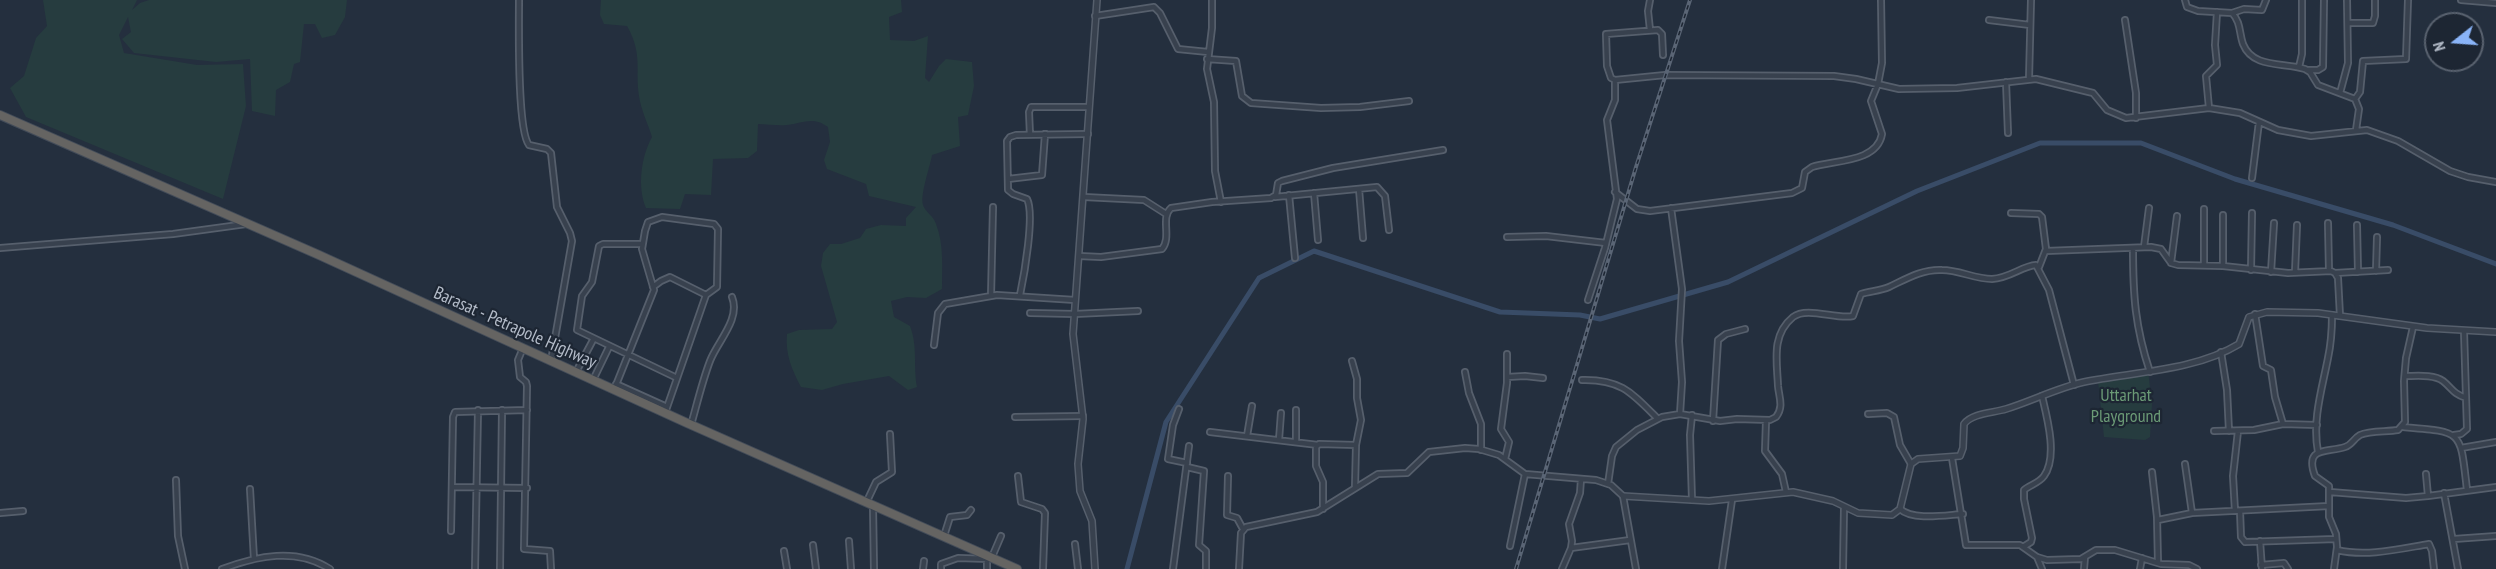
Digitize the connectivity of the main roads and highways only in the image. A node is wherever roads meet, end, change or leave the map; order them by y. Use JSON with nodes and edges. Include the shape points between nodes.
{"nodes":[{"id":1,"x":0,"y":115,"type":"edge"},
{"id":2,"x":1017,"y":569,"type":"edge"}],
"edges":[{"from":1,"to":2,"type":"highway","name":"Barasat - Petrapole Highway"}]}
